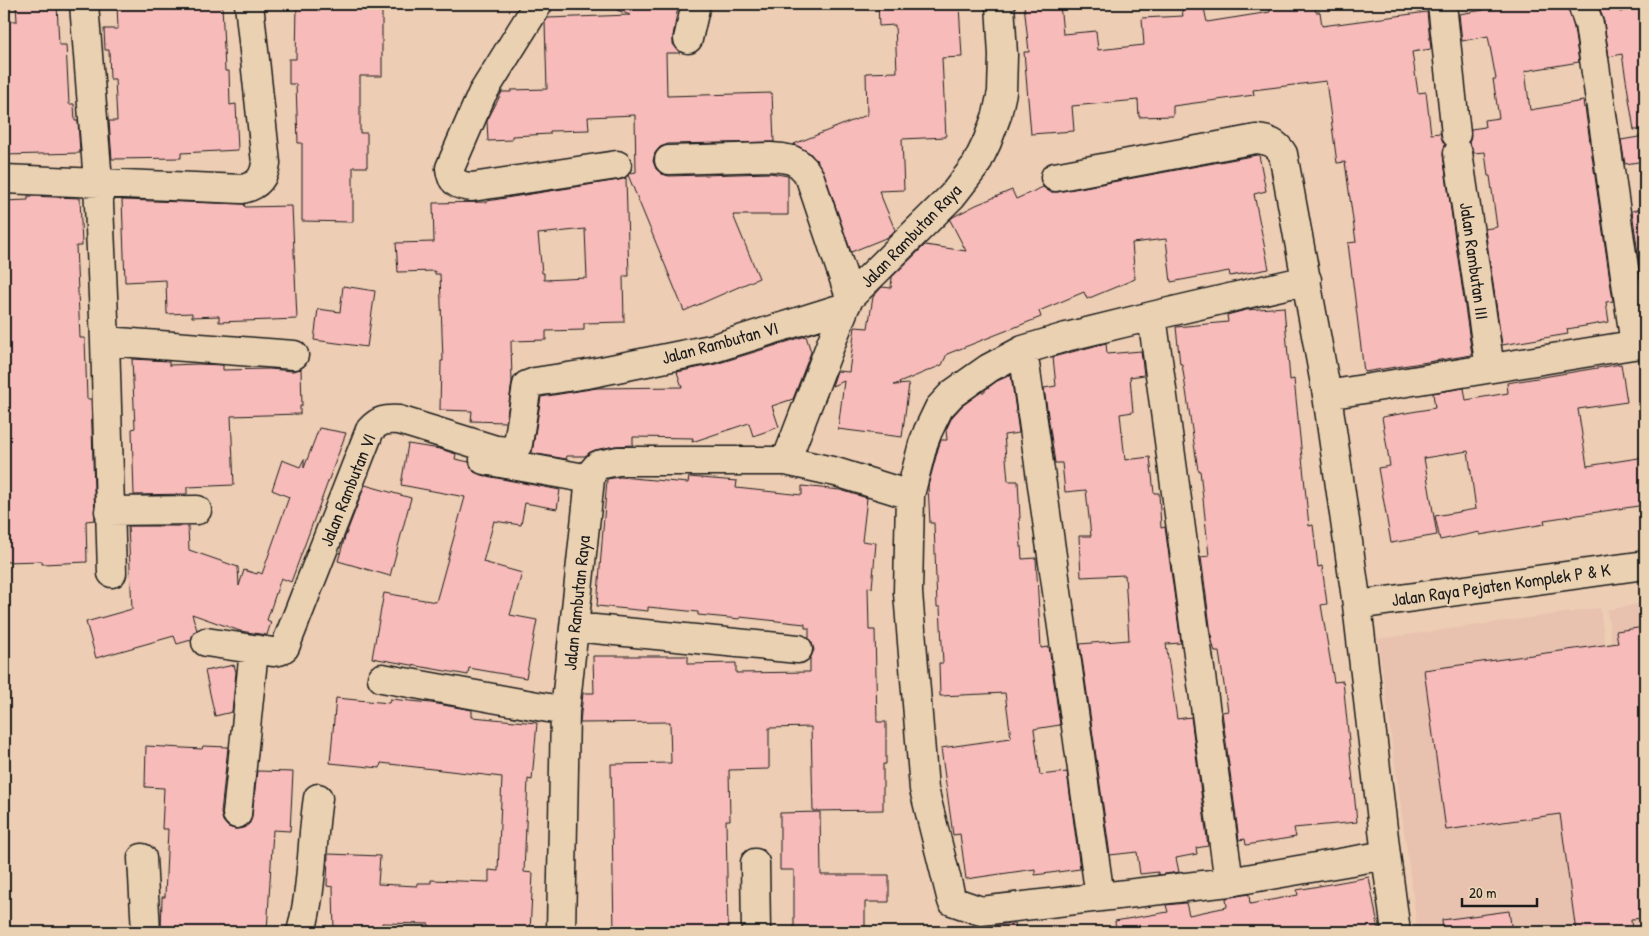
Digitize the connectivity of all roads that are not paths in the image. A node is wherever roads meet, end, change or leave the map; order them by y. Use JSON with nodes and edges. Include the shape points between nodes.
{"nodes":[{"id":1,"x":84,"y":4,"type":"edge"},
{"id":2,"x":248,"y":4,"type":"edge"},
{"id":3,"x":538,"y":4,"type":"edge"},
{"id":4,"x":696,"y":4,"type":"edge"},
{"id":5,"x":1000,"y":4,"type":"edge"},
{"id":6,"x":1442,"y":4,"type":"edge"},
{"id":7,"x":1582,"y":4,"type":"edge"},
{"id":8,"x":688,"y":39,"type":"dead end"},
{"id":9,"x":669,"y":160,"type":"dead end"},
{"id":10,"x":617,"y":164,"type":"dead end"},
{"id":11,"x":1055,"y":177,"type":"dead end"},
{"id":12,"x":4,"y":179,"type":"edge"},
{"id":13,"x":98,"y":182,"type":"junction"},
{"id":14,"x":1307,"y":280,"type":"junction"},
{"id":15,"x":848,"y":302,"type":"junction"},
{"id":16,"x":1152,"y":316,"type":"junction"},
{"id":17,"x":105,"y":341,"type":"junction"},
{"id":18,"x":1640,"y":344,"type":"edge"},
{"id":19,"x":1023,"y":350,"type":"junction"},
{"id":20,"x":294,"y":355,"type":"dead end"},
{"id":21,"x":1490,"y":368,"type":"junction"},
{"id":22,"x":1327,"y":395,"type":"junction"},
{"id":23,"x":461,"y":456,"type":"dead end"},
{"id":24,"x":786,"y":461,"type":"junction"},
{"id":25,"x":590,"y":480,"type":"junction"},
{"id":26,"x":910,"y":495,"type":"junction"},
{"id":27,"x":197,"y":510,"type":"dead end"},
{"id":28,"x":109,"y":511,"type":"junction"},
{"id":29,"x":1645,"y":565,"type":"edge"},
{"id":30,"x":112,"y":573,"type":"dead end"},
{"id":31,"x":1357,"y":605,"type":"junction"},
{"id":32,"x":574,"y":626,"type":"junction"},
{"id":33,"x":206,"y":642,"type":"dead end"},
{"id":34,"x":254,"y":650,"type":"junction"},
{"id":35,"x":798,"y":650,"type":"dead end"},
{"id":36,"x":382,"y":678,"type":"dead end"},
{"id":37,"x":565,"y":711,"type":"junction"},
{"id":38,"x":318,"y":798,"type":"dead end"},
{"id":39,"x":237,"y":814,"type":"dead end"},
{"id":40,"x":1386,"y":855,"type":"junction"},
{"id":41,"x":142,"y":858,"type":"dead end"},
{"id":42,"x":755,"y":863,"type":"dead end"},
{"id":43,"x":1229,"y":882,"type":"junction"},
{"id":44,"x":1100,"y":897,"type":"junction"},
{"id":45,"x":146,"y":932,"type":"edge"},
{"id":46,"x":301,"y":932,"type":"edge"},
{"id":47,"x":561,"y":932,"type":"edge"},
{"id":48,"x":756,"y":932,"type":"edge"},
{"id":49,"x":1396,"y":932,"type":"edge"}],
"edges":[{"from":1,"to":13,"type":"street"},
{"from":2,"to":13,"type":"street","via":[[266,163],[259,182],[242,189]]},
{"from":3,"to":10,"type":"street","via":[[482,94],[450,168],[452,179],[462,187],[472,188]]},
{"from":4,"to":8,"type":"street"},
{"from":5,"to":15,"type":"street","name":"Jalan Rambutan Raya","via":[[1002,92],[997,115],[976,165],[952,196]]},
{"from":6,"to":21,"type":"street","name":"Jalan Rambutan III","via":[[1457,144]]},
{"from":7,"to":18,"type":"street","via":[[1589,24]]},
{"from":9,"to":15,"type":"street","via":[[770,157],[799,164],[810,178]]},
{"from":11,"to":14,"type":"street","via":[[1256,139],[1271,142],[1280,149],[1286,161]]},
{"from":12,"to":13,"type":"street"},
{"from":13,"to":17,"type":"street"},
{"from":14,"to":16,"type":"street"},
{"from":14,"to":22,"type":"street"},
{"from":15,"to":24,"type":"street","name":"Jalan Rambutan Raya"},
{"from":15,"to":34,"type":"street","name":"Jalan Rambutan VI","via":[[712,349],[535,382],[526,386],[518,444],[509,450],[496,450],[399,420],[381,421],[370,430],[285,647],[273,652]]},
{"from":16,"to":19,"type":"street"},
{"from":16,"to":43,"type":"street"},
{"from":17,"to":20,"type":"street"},
{"from":17,"to":28,"type":"street"},
{"from":18,"to":21,"type":"street"},
{"from":19,"to":26,"type":"street","via":[[989,368],[952,394],[939,408],[923,444]]},
{"from":19,"to":44,"type":"street"},
{"from":21,"to":22,"type":"street"},
{"from":22,"to":31,"type":"street"},
{"from":23,"to":25,"type":"street"},
{"from":24,"to":25,"type":"street","via":[[618,461],[598,465]]},
{"from":24,"to":26,"type":"street","via":[[836,472]]},
{"from":25,"to":32,"type":"street","name":"Jalan Rambutan Raya"},
{"from":26,"to":44,"type":"street","via":[[908,593],[924,789],[952,900],[981,911]]},
{"from":27,"to":28,"type":"street"},
{"from":28,"to":30,"type":"street"},
{"from":29,"to":31,"type":"street","name":"Jalan Raya Pejaten Komplek P & K"},
{"from":31,"to":40,"type":"street"},
{"from":32,"to":35,"type":"street"},
{"from":32,"to":37,"type":"street","name":"Jalan Rambutan Raya"},
{"from":33,"to":34,"type":"street","name":"Jalan Rambutan VI"},
{"from":34,"to":39,"type":"street"},
{"from":36,"to":37,"type":"street"},
{"from":37,"to":47,"type":"street","name":"Jalan Rambutan Raya"},
{"from":38,"to":46,"type":"street","via":[[311,882]]},
{"from":40,"to":43,"type":"street"},
{"from":40,"to":49,"type":"street"},
{"from":41,"to":45,"type":"street"},
{"from":42,"to":48,"type":"street"},
{"from":43,"to":44,"type":"street"}]}
